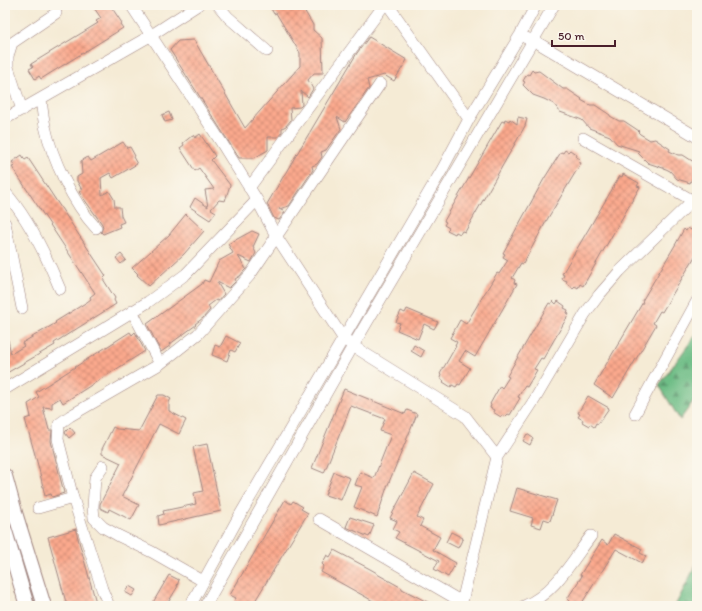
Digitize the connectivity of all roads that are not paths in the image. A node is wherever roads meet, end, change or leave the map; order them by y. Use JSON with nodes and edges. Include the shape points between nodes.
{"nodes":[{"id":1,"x":131,"y":5,"type":"edge"},
{"id":2,"x":198,"y":5,"type":"edge"},
{"id":3,"x":218,"y":5,"type":"edge"},
{"id":4,"x":384,"y":5,"type":"edge"},
{"id":5,"x":388,"y":5,"type":"edge"},
{"id":6,"x":536,"y":5,"type":"edge"},
{"id":7,"x":554,"y":5,"type":"edge"},
{"id":8,"x":56,"y":14,"type":"dead end"},
{"id":9,"x":520,"y":35,"type":"junction"},
{"id":10,"x":150,"y":36,"type":"junction"},
{"id":11,"x":533,"y":40,"type":"junction"},
{"id":12,"x":267,"y":51,"type":"dead end"},
{"id":13,"x":380,"y":84,"type":"dead end"},
{"id":14,"x":41,"y":99,"type":"junction"},
{"id":15,"x":22,"y":110,"type":"junction"},
{"id":16,"x":469,"y":119,"type":"junction"},
{"id":17,"x":5,"y":120,"type":"edge"},
{"id":18,"x":697,"y":137,"type":"edge"},
{"id":19,"x":584,"y":138,"type":"dead end"},
{"id":20,"x":249,"y":188,"type":"junction"},
{"id":21,"x":5,"y":192,"type":"edge"},
{"id":22,"x":257,"y":200,"type":"junction"},
{"id":23,"x":694,"y":202,"type":"edge"},
{"id":24,"x":5,"y":223,"type":"edge"},
{"id":25,"x":96,"y":228,"type":"dead end"},
{"id":26,"x":276,"y":236,"type":"junction"},
{"id":27,"x":60,"y":289,"type":"dead end"},
{"id":28,"x":697,"y":301,"type":"edge"},
{"id":29,"x":22,"y":308,"type":"dead end"},
{"id":30,"x":132,"y":311,"type":"junction"},
{"id":31,"x":343,"y":338,"type":"junction"},
{"id":32,"x":353,"y":346,"type":"junction"},
{"id":33,"x":160,"y":364,"type":"junction"},
{"id":34,"x":5,"y":389,"type":"edge"},
{"id":35,"x":635,"y":414,"type":"dead end"},
{"id":36,"x":497,"y":456,"type":"junction"},
{"id":37,"x":103,"y":466,"type":"dead end"},
{"id":38,"x":5,"y":476,"type":"edge"},
{"id":39,"x":73,"y":498,"type":"junction"},
{"id":40,"x":38,"y":508,"type":"dead end"},
{"id":41,"x":318,"y":519,"type":"dead end"},
{"id":42,"x":5,"y":531,"type":"edge"},
{"id":43,"x":591,"y":536,"type":"dead end"},
{"id":44,"x":203,"y":581,"type":"junction"},
{"id":45,"x":461,"y":604,"type":"edge"},
{"id":46,"x":27,"y":606,"type":"edge"},
{"id":47,"x":44,"y":606,"type":"edge"},
{"id":48,"x":109,"y":606,"type":"edge"},
{"id":49,"x":190,"y":606,"type":"edge"},
{"id":50,"x":205,"y":606,"type":"edge"},
{"id":51,"x":524,"y":606,"type":"edge"}],
"edges":[{"from":1,"to":10,"type":"street"},
{"from":2,"to":10,"type":"street"},
{"from":3,"to":12,"type":"street"},
{"from":4,"to":20,"type":"street"},
{"from":5,"to":16,"type":"street"},
{"from":6,"to":9,"type":"street"},
{"from":7,"to":11,"type":"street"},
{"from":8,"to":15,"type":"street","via":[[12,43],[8,67]]},
{"from":9,"to":11,"type":"street"},
{"from":9,"to":16,"type":"street"},
{"from":10,"to":14,"type":"street"},
{"from":10,"to":20,"type":"street"},
{"from":11,"to":18,"type":"street"},
{"from":11,"to":32,"type":"street"},
{"from":13,"to":26,"type":"street"},
{"from":14,"to":15,"type":"street"},
{"from":14,"to":25,"type":"street","via":[[45,127],[53,153],[69,190]]},
{"from":15,"to":17,"type":"street"},
{"from":16,"to":31,"type":"street"},
{"from":19,"to":23,"type":"street"},
{"from":20,"to":22,"type":"street"},
{"from":21,"to":27,"type":"street","via":[[31,230]]},
{"from":22,"to":26,"type":"street"},
{"from":22,"to":30,"type":"street","via":[[186,274]]},
{"from":23,"to":36,"type":"street","via":[[620,271],[588,309],[535,399]]},
{"from":24,"to":29,"type":"street"},
{"from":26,"to":31,"type":"street"},
{"from":26,"to":33,"type":"street","via":[[250,275],[198,334]]},
{"from":28,"to":35,"type":"street"},
{"from":30,"to":33,"type":"street"},
{"from":30,"to":34,"type":"street"},
{"from":31,"to":32,"type":"street"},
{"from":31,"to":44,"type":"street"},
{"from":32,"to":36,"type":"street","via":[[465,416]]},
{"from":32,"to":50,"type":"street"},
{"from":33,"to":39,"type":"street","via":[[59,424],[58,439]]},
{"from":36,"to":45,"type":"street"},
{"from":37,"to":44,"type":"street","via":[[95,478],[94,518],[103,527]]},
{"from":38,"to":47,"type":"main road"},
{"from":39,"to":40,"type":"street"},
{"from":39,"to":48,"type":"street"},
{"from":41,"to":45,"type":"street"},
{"from":42,"to":46,"type":"main road"},
{"from":43,"to":51,"type":"street","via":[[553,586],[535,602]]},
{"from":44,"to":49,"type":"street"}]}
